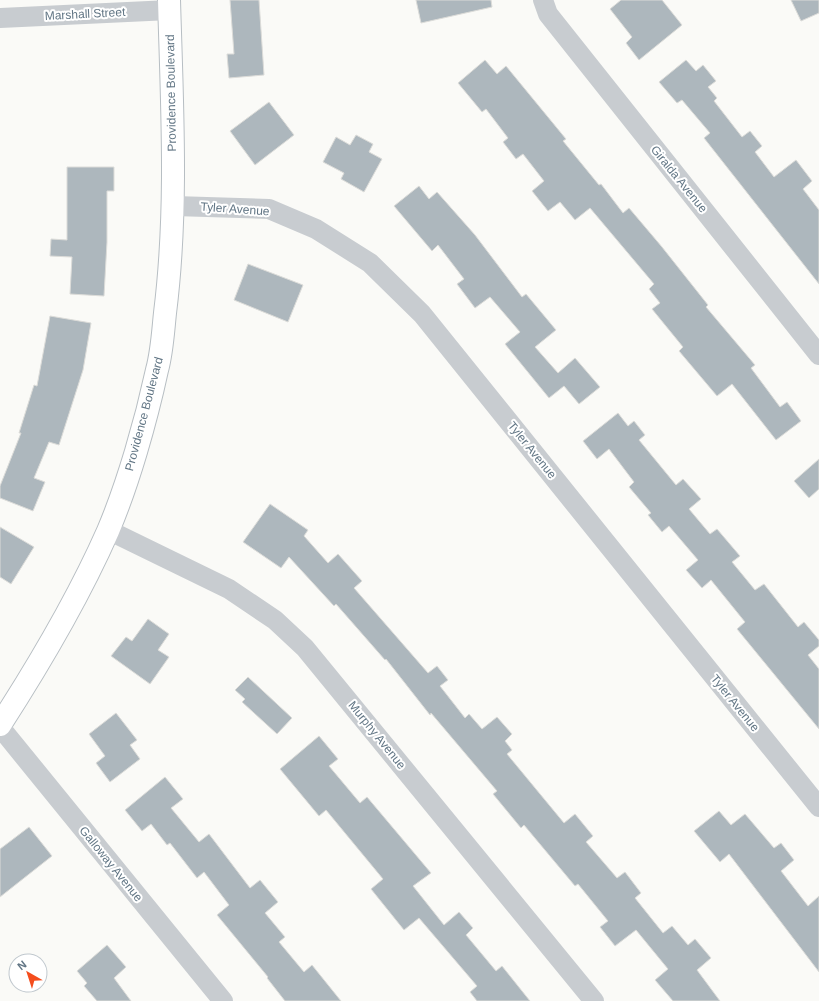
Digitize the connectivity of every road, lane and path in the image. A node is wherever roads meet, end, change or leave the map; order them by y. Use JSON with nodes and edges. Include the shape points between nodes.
{"nodes":[{"id":1,"x":543,"y":0,"type":"edge"},
{"id":2,"x":169,"y":5,"type":"edge"},
{"id":3,"x":0,"y":18,"type":"edge"},
{"id":4,"x":174,"y":206,"type":"junction"},
{"id":5,"x":819,"y":355,"type":"edge"},
{"id":6,"x":108,"y":530,"type":"junction"},
{"id":7,"x":0,"y":726,"type":"edge"},
{"id":8,"x":819,"y":807,"type":"edge"},
{"id":9,"x":223,"y":1001,"type":"edge"},
{"id":10,"x":594,"y":1001,"type":"edge"}],
"edges":[{"from":1,"to":5,"type":"street","name":"Giralda Avenue","via":[[548,14]]},
{"from":2,"to":3,"type":"street","name":"Marshall Street"},
{"from":2,"to":4,"type":"main road","name":"Providence Boulevard"},
{"from":4,"to":6,"type":"main road","name":"Providence Boulevard","via":[[171,266],[158,369],[133,460]]},
{"from":4,"to":8,"type":"street","name":"Tyler Avenue","via":[[269,209],[316,229],[370,263],[422,314]]},
{"from":6,"to":7,"type":"main road","name":"Providence Boulevard","via":[[74,600]]},
{"from":6,"to":10,"type":"street","name":"Murphy Avenue","via":[[229,589],[275,620],[305,648]]},
{"from":7,"to":9,"type":"street","name":"Galloway Avenue"}]}
